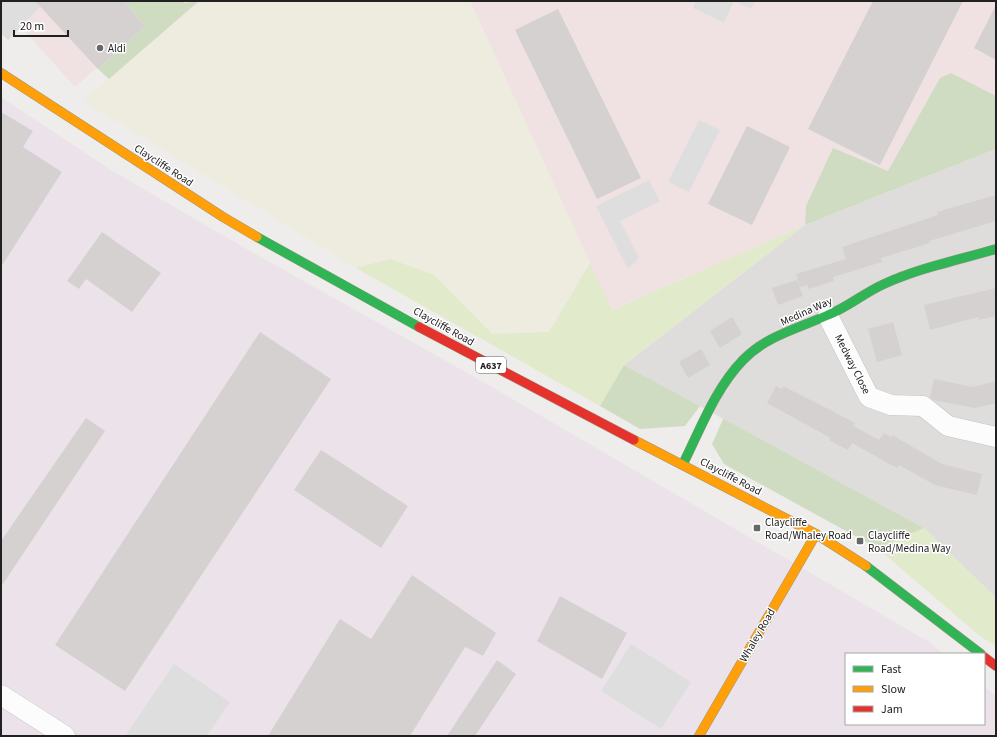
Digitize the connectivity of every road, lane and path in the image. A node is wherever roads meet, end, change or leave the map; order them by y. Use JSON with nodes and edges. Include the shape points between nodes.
{"nodes":[{"id":1,"x":1,"y":73,"type":"edge"},
{"id":2,"x":996,"y":250,"type":"edge"},
{"id":3,"x":828,"y":316,"type":"junction"},
{"id":4,"x":996,"y":437,"type":"edge"},
{"id":5,"x":683,"y":464,"type":"junction"},
{"id":6,"x":816,"y":534,"type":"junction"},
{"id":7,"x":980,"y":653,"type":"edge"},
{"id":8,"x":985,"y":658,"type":"edge"},
{"id":9,"x":996,"y":666,"type":"edge"},
{"id":10,"x":1,"y":695,"type":"edge"},
{"id":11,"x":65,"y":736,"type":"edge"},
{"id":12,"x":698,"y":736,"type":"edge"}],
"edges":[{"from":1,"to":5,"type":"main road","name":"Claycliffe Road","number":"A637","via":[[262,240],[461,350]]},
{"from":2,"to":3,"type":"main road","name":"Medina Way","via":[[908,276],[869,291]]},
{"from":3,"to":4,"type":"street","name":"Medway Close","via":[[869,397],[891,405],[923,406],[948,426]]},
{"from":3,"to":5,"type":"main road","name":"Medina Way","via":[[793,329],[760,346],[743,360],[719,392]]},
{"from":5,"to":6,"type":"main road","name":"Claycliffe Road","number":"A637"},
{"from":6,"to":7,"type":"main road","name":"Claycliffe Road","number":"A637","via":[[879,574]]},
{"from":6,"to":12,"type":"main road","name":"Whaley Road"},
{"from":8,"to":9,"type":"main road"},
{"from":10,"to":11,"type":"street"}]}
